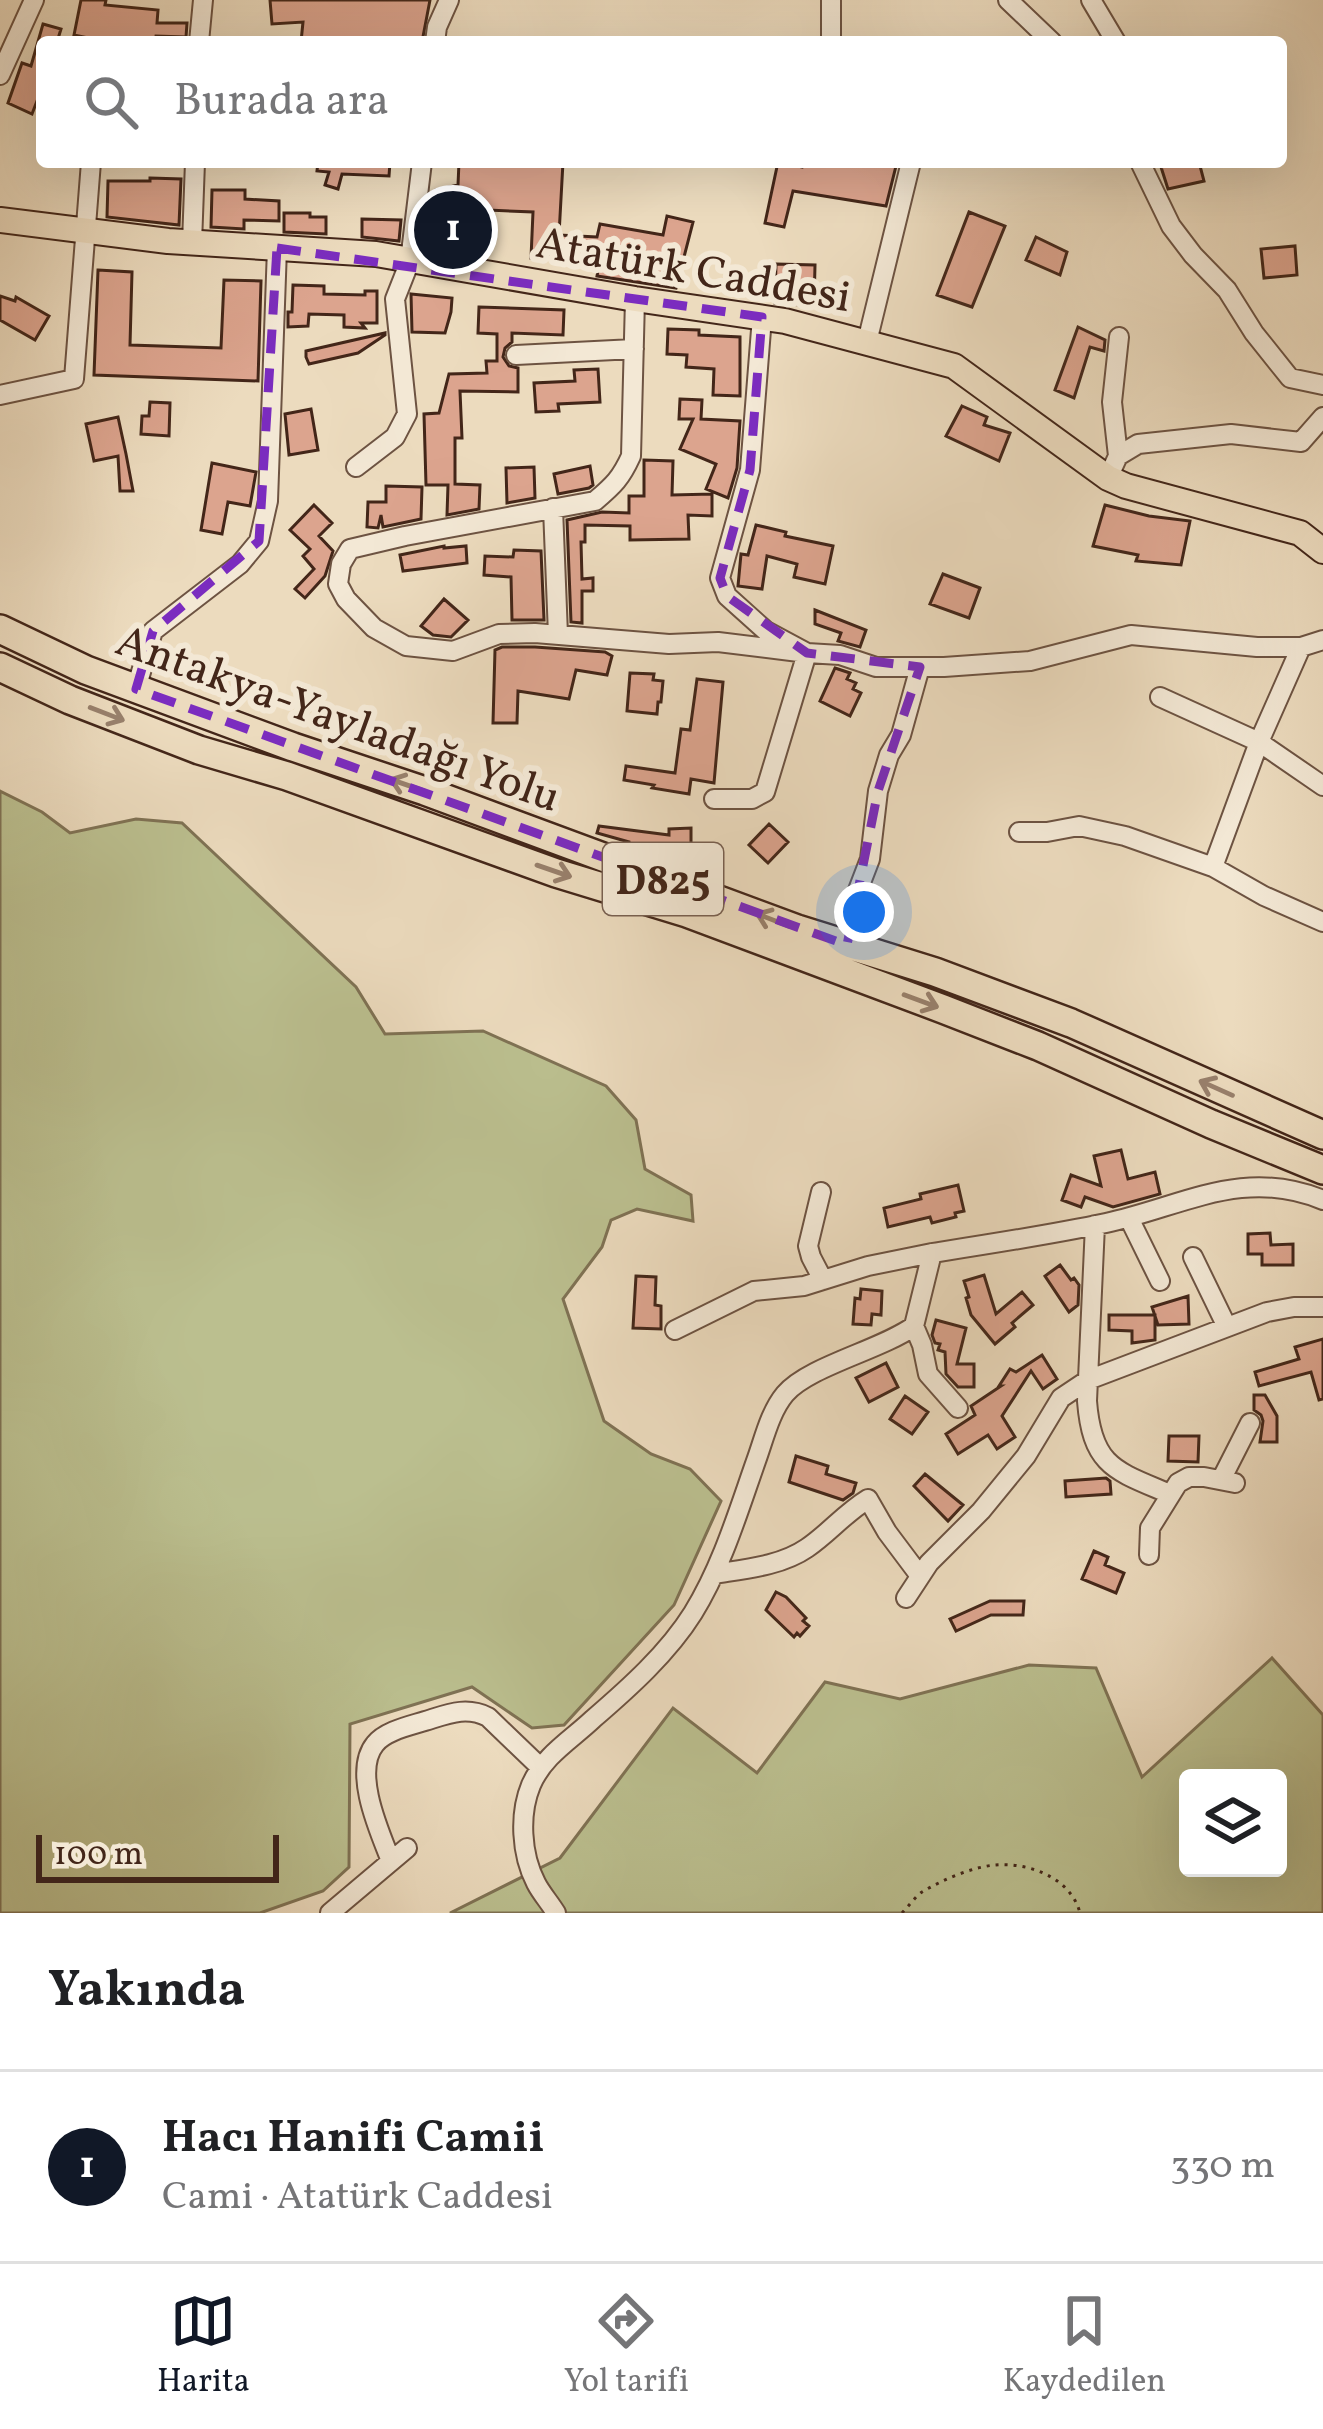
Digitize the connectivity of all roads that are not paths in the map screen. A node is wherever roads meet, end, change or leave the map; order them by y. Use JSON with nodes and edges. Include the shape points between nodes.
{"nodes":[{"id":1,"x":34,"y":0,"type":"edge"},
{"id":2,"x":203,"y":0,"type":"edge"},
{"id":3,"x":449,"y":0,"type":"edge"},
{"id":4,"x":831,"y":0,"type":"edge"},
{"id":5,"x":1007,"y":0,"type":"edge"},
{"id":6,"x":1090,"y":0,"type":"edge"},
{"id":7,"x":200,"y":36,"type":"edge"},
{"id":8,"x":436,"y":36,"type":"edge"},
{"id":9,"x":831,"y":36,"type":"edge"},
{"id":10,"x":1046,"y":36,"type":"edge"},
{"id":11,"x":1112,"y":36,"type":"edge"},
{"id":12,"x":0,"y":76,"type":"edge"},
{"id":13,"x":91,"y":168,"type":"edge"},
{"id":14,"x":195,"y":168,"type":"edge"},
{"id":15,"x":421,"y":168,"type":"edge"},
{"id":16,"x":910,"y":168,"type":"edge"},
{"id":17,"x":1143,"y":168,"type":"edge"},
{"id":18,"x":0,"y":220,"type":"edge"},
{"id":19,"x":87,"y":230,"type":"junction"},
{"id":20,"x":192,"y":243,"type":"junction"},
{"id":21,"x":277,"y":248,"type":"junction"},
{"id":22,"x":410,"y":261,"type":"junction"},
{"id":23,"x":635,"y":299,"type":"junction"},
{"id":24,"x":762,"y":317,"type":"junction"},
{"id":25,"x":1119,"y":337,"type":"dead end"},
{"id":26,"x":867,"y":342,"type":"junction"},
{"id":27,"x":634,"y":349,"type":"junction"},
{"id":28,"x":516,"y":355,"type":"dead end"},
{"id":29,"x":1323,"y":385,"type":"edge"},
{"id":30,"x":0,"y":395,"type":"edge"},
{"id":31,"x":1323,"y":417,"type":"edge"},
{"id":32,"x":356,"y":467,"type":"dead end"},
{"id":33,"x":1113,"y":467,"type":"junction"},
{"id":34,"x":553,"y":508,"type":"junction"},
{"id":35,"x":1323,"y":551,"type":"edge"},
{"id":36,"x":0,"y":629,"type":"edge"},
{"id":37,"x":558,"y":635,"type":"junction"},
{"id":38,"x":1323,"y":640,"type":"edge"},
{"id":39,"x":1301,"y":647,"type":"junction"},
{"id":40,"x":807,"y":653,"type":"junction"},
{"id":41,"x":0,"y":667,"type":"edge"},
{"id":42,"x":920,"y":667,"type":"junction"},
{"id":43,"x":136,"y":689,"type":"junction"},
{"id":44,"x":1160,"y":697,"type":"dead end"},
{"id":45,"x":1259,"y":742,"type":"junction"},
{"id":46,"x":1323,"y":786,"type":"edge"},
{"id":47,"x":714,"y":799,"type":"dead end"},
{"id":48,"x":1019,"y":832,"type":"dead end"},
{"id":49,"x":1213,"y":867,"type":"junction"},
{"id":50,"x":1323,"y":922,"type":"edge"},
{"id":51,"x":847,"y":945,"type":"junction"},
{"id":52,"x":1323,"y":1135,"type":"edge"},
{"id":53,"x":1323,"y":1170,"type":"edge"},
{"id":54,"x":821,"y":1192,"type":"dead end"},
{"id":55,"x":1323,"y":1200,"type":"edge"},
{"id":56,"x":1130,"y":1218,"type":"junction"},
{"id":57,"x":1095,"y":1225,"type":"junction"},
{"id":58,"x":932,"y":1253,"type":"junction"},
{"id":59,"x":1193,"y":1257,"type":"dead end"},
{"id":60,"x":823,"y":1280,"type":"junction"},
{"id":61,"x":1160,"y":1280,"type":"dead end"},
{"id":62,"x":1323,"y":1307,"type":"edge"},
{"id":63,"x":914,"y":1326,"type":"junction"},
{"id":64,"x":1227,"y":1327,"type":"junction"},
{"id":65,"x":675,"y":1330,"type":"dead end"},
{"id":66,"x":1088,"y":1380,"type":"junction"},
{"id":67,"x":958,"y":1408,"type":"dead end"},
{"id":68,"x":1250,"y":1423,"type":"dead end"},
{"id":69,"x":1170,"y":1494,"type":"junction"},
{"id":70,"x":1149,"y":1555,"type":"dead end"},
{"id":71,"x":714,"y":1574,"type":"junction"},
{"id":72,"x":920,"y":1576,"type":"junction"},
{"id":73,"x":906,"y":1598,"type":"dead end"},
{"id":74,"x":540,"y":1767,"type":"junction"},
{"id":75,"x":330,"y":1913,"type":"edge"},
{"id":76,"x":556,"y":1913,"type":"edge"}],
"edges":[{"from":1,"to":12,"type":"street"},
{"from":2,"to":7,"type":"street"},
{"from":3,"to":8,"type":"street"},
{"from":4,"to":9,"type":"street"},
{"from":5,"to":10,"type":"street"},
{"from":6,"to":11,"type":"street"},
{"from":13,"to":19,"type":"street"},
{"from":14,"to":20,"type":"street"},
{"from":15,"to":22,"type":"street"},
{"from":16,"to":26,"type":"street"},
{"from":17,"to":29,"type":"street","via":[[1171,226],[1290,378]]},
{"from":18,"to":19,"type":"main road","name":"Atatürk Caddesi"},
{"from":19,"to":20,"type":"main road","name":"Atatürk Caddesi"},
{"from":19,"to":30,"type":"street","via":[[74,379]]},
{"from":20,"to":21,"type":"main road","name":"Atatürk Caddesi"},
{"from":21,"to":22,"type":"main road","name":"Atatürk Caddesi"},
{"from":21,"to":43,"type":"street","via":[[268,501],[259,542],[152,632]]},
{"from":22,"to":23,"type":"main road","name":"Atatürk Caddesi"},
{"from":22,"to":32,"type":"street","via":[[395,299],[407,414],[395,436]]},
{"from":23,"to":24,"type":"main road","name":"Atatürk Caddesi"},
{"from":23,"to":27,"type":"street"},
{"from":24,"to":26,"type":"main road","name":"Atatürk Caddesi"},
{"from":24,"to":40,"type":"street","via":[[750,470],[720,578],[727,596],[766,632]]},
{"from":25,"to":33,"type":"street"},
{"from":26,"to":33,"type":"main road","name":"Atatürk Caddesi","via":[[954,366]]},
{"from":27,"to":28,"type":"street"},
{"from":27,"to":34,"type":"street","via":[[631,456],[621,478],[595,501]]},
{"from":31,"to":33,"type":"street","via":[[1301,442],[1210,435],[1138,444]]},
{"from":33,"to":35,"type":"main road","name":"Atatürk Caddesi","via":[[1126,486],[1300,533]]},
{"from":34,"to":37,"type":"street"},
{"from":34,"to":37,"type":"street","via":[[350,549],[338,584],[374,628],[406,646],[453,651],[499,634]]},
{"from":36,"to":43,"type":"highway","name":"Antakya-Yayladağı Yolu","number":"D825"},
{"from":37,"to":40,"type":"street"},
{"from":38,"to":39,"type":"street"},
{"from":39,"to":42,"type":"street","via":[[1130,635],[1030,662]]},
{"from":39,"to":45,"type":"street"},
{"from":40,"to":42,"type":"street"},
{"from":40,"to":47,"type":"street","via":[[765,792]]},
{"from":41,"to":53,"type":"highway","name":"Antakya-Yayladağı Yolu","number":"D825","one_way":true,"via":[[200,750],[687,913],[944,1009]]},
{"from":42,"to":51,"type":"street","via":[[878,791]]},
{"from":51,"to":43,"type":"highway","name":"Antakya-Yayladağı Yolu","number":"D825","one_way":true},
{"from":44,"to":45,"type":"street"},
{"from":45,"to":46,"type":"street"},
{"from":45,"to":49,"type":"street"},
{"from":48,"to":49,"type":"street","via":[[1089,827]]},
{"from":49,"to":50,"type":"street"},
{"from":52,"to":51,"type":"highway","name":"Antakya-Yayladağı Yolu","number":"D825","one_way":true,"via":[[1071,1023]]},
{"from":54,"to":60,"type":"street","via":[[808,1246]]},
{"from":55,"to":56,"type":"street","via":[[1237,1186]]},
{"from":56,"to":57,"type":"street"},
{"from":56,"to":61,"type":"street"},
{"from":57,"to":58,"type":"street"},
{"from":57,"to":66,"type":"street"},
{"from":58,"to":60,"type":"street"},
{"from":58,"to":63,"type":"street"},
{"from":59,"to":64,"type":"street"},
{"from":60,"to":65,"type":"street","via":[[754,1291]]},
{"from":62,"to":64,"type":"street","via":[[1279,1310]]},
{"from":63,"to":67,"type":"street","via":[[928,1374]]},
{"from":63,"to":71,"type":"street","via":[[786,1393]]},
{"from":64,"to":66,"type":"street"},
{"from":66,"to":69,"type":"street","via":[[1102,1458]]},
{"from":66,"to":72,"type":"street","via":[[1061,1398],[1027,1456]]},
{"from":68,"to":69,"type":"street","via":[[1228,1480],[1189,1478]]},
{"from":69,"to":70,"type":"street","via":[[1150,1528]]},
{"from":71,"to":72,"type":"street","via":[[802,1552],[868,1498]]},
{"from":71,"to":74,"type":"street","via":[[664,1651]]},
{"from":72,"to":73,"type":"street"},
{"from":74,"to":75,"type":"street","via":[[478,1712],[460,1710],[385,1736],[372,1748],[367,1780],[378,1828],[399,1855]]},
{"from":74,"to":76,"type":"street","via":[[525,1809],[524,1843],[536,1884]]}]}
